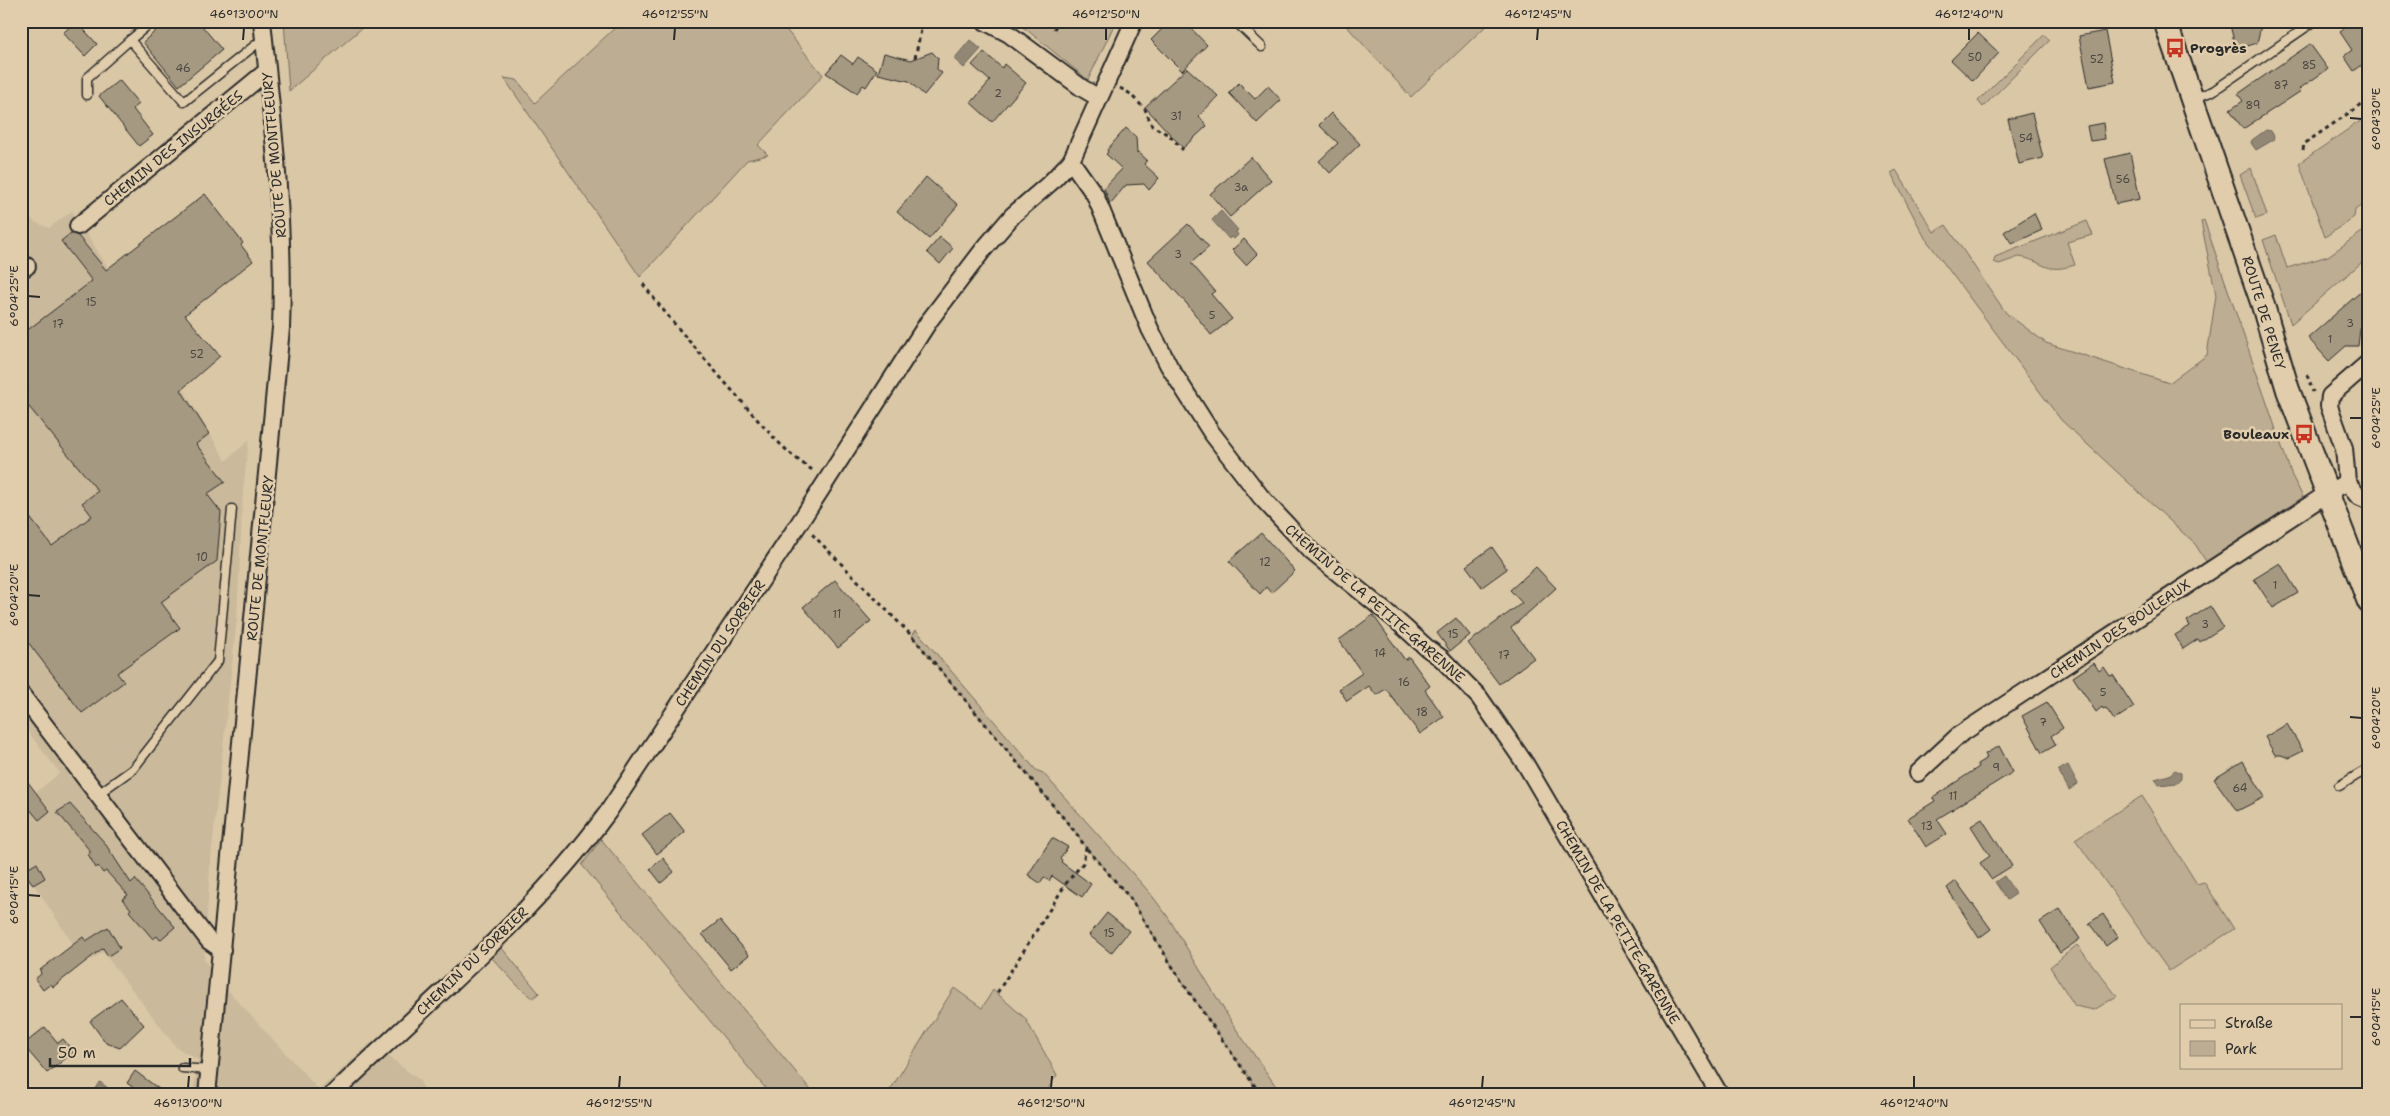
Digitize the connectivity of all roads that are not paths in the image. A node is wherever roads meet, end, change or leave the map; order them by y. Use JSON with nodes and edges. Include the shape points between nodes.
{"nodes":[{"id":1,"x":153,"y":21,"type":"edge"},
{"id":2,"x":262,"y":21,"type":"edge"},
{"id":3,"x":984,"y":21,"type":"edge"},
{"id":4,"x":1134,"y":21,"type":"edge"},
{"id":5,"x":1236,"y":21,"type":"edge"},
{"id":6,"x":2165,"y":21,"type":"edge"},
{"id":7,"x":2314,"y":21,"type":"edge"},
{"id":8,"x":264,"y":38,"type":"junction"},
{"id":9,"x":130,"y":40,"type":"junction"},
{"id":10,"x":1262,"y":47,"type":"dead end"},
{"id":11,"x":267,"y":71,"type":"junction"},
{"id":12,"x":87,"y":95,"type":"dead end"},
{"id":13,"x":1099,"y":98,"type":"junction"},
{"id":14,"x":2193,"y":99,"type":"junction"},
{"id":15,"x":1071,"y":161,"type":"junction"},
{"id":16,"x":78,"y":226,"type":"dead end"},
{"id":17,"x":2369,"y":362,"type":"edge"},
{"id":18,"x":2348,"y":482,"type":"junction"},
{"id":19,"x":2328,"y":493,"type":"junction"},
{"id":20,"x":2369,"y":501,"type":"edge"},
{"id":21,"x":232,"y":509,"type":"dead end"},
{"id":22,"x":2369,"y":602,"type":"edge"},
{"id":23,"x":21,"y":694,"type":"edge"},
{"id":24,"x":2369,"y":768,"type":"edge"},
{"id":25,"x":1918,"y":773,"type":"dead end"},
{"id":26,"x":2339,"y":786,"type":"dead end"},
{"id":27,"x":98,"y":794,"type":"junction"},
{"id":28,"x":222,"y":950,"type":"junction"},
{"id":29,"x":182,"y":1068,"type":"dead end"},
{"id":30,"x":210,"y":1070,"type":"junction"},
{"id":31,"x":208,"y":1095,"type":"edge"},
{"id":32,"x":332,"y":1095,"type":"edge"},
{"id":33,"x":1720,"y":1095,"type":"edge"}],
"edges":[{"from":1,"to":9,"type":"lane"},
{"from":2,"to":8,"type":"street","name":"ROUTE DE MONTFLEURY"},
{"from":3,"to":13,"type":"street","via":[[1009,34]]},
{"from":4,"to":13,"type":"street","name":"CHEMIN DU SORBIER"},
{"from":5,"to":10,"type":"lane"},
{"from":6,"to":14,"type":"main road","name":"ROUTE DE PENEY"},
{"from":7,"to":14,"type":"lane","via":[[2213,91]]},
{"from":8,"to":9,"type":"lane","via":[[184,102]]},
{"from":8,"to":11,"type":"street","name":"ROUTE DE MONTFLEURY"},
{"from":9,"to":12,"type":"lane","via":[[88,78]]},
{"from":11,"to":16,"type":"street","name":"CHEMIN DES INSURGÉES"},
{"from":11,"to":28,"type":"street","name":"ROUTE DE MONTFLEURY","via":[[280,197],[281,328]]},
{"from":13,"to":15,"type":"street","name":"CHEMIN DU SORBIER"},
{"from":14,"to":19,"type":"main road","name":"ROUTE DE PENEY","via":[[2262,302],[2288,390]]},
{"from":15,"to":32,"type":"street","name":"CHEMIN DU SORBIER","via":[[1013,216],[953,287],[578,853],[522,913]]},
{"from":15,"to":33,"type":"street","name":"CHEMIN DE LA PETITE-GARENNE","via":[[1095,194],[1150,329],[1169,366],[1211,432],[1261,497],[1312,552],[1441,658],[1479,696],[1526,765]]},
{"from":17,"to":18,"type":"street","via":[[2330,396],[2329,406],[2344,448]]},
{"from":18,"to":19,"type":"street","name":"CHEMIN DES BOULEAUX"},
{"from":18,"to":20,"type":"street","via":[[2358,496]]},
{"from":19,"to":22,"type":"main road","name":"ROUTE DE PENEY"},
{"from":19,"to":25,"type":"street","name":"CHEMIN DES BOULEAUX","via":[[1959,735]]},
{"from":21,"to":27,"type":"lane","via":[[218,661],[133,769]]},
{"from":23,"to":27,"type":"street"},
{"from":24,"to":26,"type":"lane"},
{"from":27,"to":28,"type":"street","via":[[209,941]]},
{"from":28,"to":30,"type":"street","name":"ROUTE DE MONTFLEURY"},
{"from":29,"to":30,"type":"lane"},
{"from":30,"to":31,"type":"street","name":"ROUTE DE MONTFLEURY"}]}
